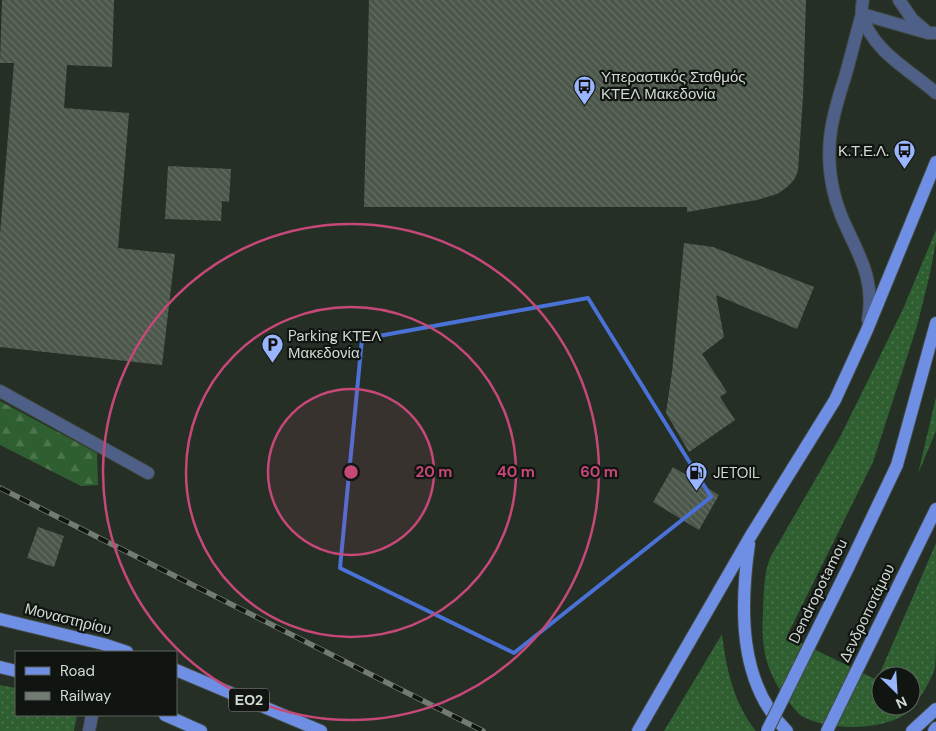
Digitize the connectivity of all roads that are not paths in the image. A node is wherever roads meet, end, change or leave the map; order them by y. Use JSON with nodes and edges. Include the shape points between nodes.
{"nodes":[{"id":1,"x":863,"y":0,"type":"edge"},
{"id":2,"x":900,"y":0,"type":"edge"},
{"id":3,"x":862,"y":14,"type":"junction"},
{"id":4,"x":932,"y":33,"type":"edge"},
{"id":5,"x":936,"y":93,"type":"edge"},
{"id":6,"x":936,"y":162,"type":"edge"},
{"id":7,"x":936,"y":323,"type":"edge"},
{"id":8,"x":866,"y":330,"type":"junction"},
{"id":9,"x":0,"y":391,"type":"edge"},
{"id":10,"x":148,"y":473,"type":"dead end"},
{"id":11,"x":936,"y":508,"type":"edge"},
{"id":12,"x":750,"y":537,"type":"junction"},
{"id":13,"x":0,"y":619,"type":"edge"},
{"id":14,"x":102,"y":648,"type":"edge"},
{"id":15,"x":121,"y":651,"type":"edge"},
{"id":16,"x":0,"y":667,"type":"edge"},
{"id":17,"x":15,"y":671,"type":"edge"},
{"id":18,"x":178,"y":671,"type":"edge"},
{"id":19,"x":936,"y":709,"type":"edge"},
{"id":20,"x":92,"y":716,"type":"edge"},
{"id":21,"x":167,"y":716,"type":"edge"},
{"id":22,"x":89,"y":731,"type":"edge"},
{"id":23,"x":201,"y":731,"type":"edge"},
{"id":24,"x":321,"y":731,"type":"edge"},
{"id":25,"x":638,"y":731,"type":"edge"},
{"id":26,"x":767,"y":731,"type":"edge"},
{"id":27,"x":787,"y":731,"type":"edge"},
{"id":28,"x":827,"y":731,"type":"edge"},
{"id":29,"x":912,"y":731,"type":"edge"}],
"edges":[{"from":1,"to":3,"type":"street"},
{"from":2,"to":4,"type":"street","via":[[912,19]]},
{"from":3,"to":4,"type":"street"},
{"from":3,"to":5,"type":"street","via":[[872,34],[887,52]]},
{"from":3,"to":8,"type":"street","via":[[833,116],[829,156],[836,201],[870,285],[871,304]]},
{"from":6,"to":8,"type":"main road"},
{"from":7,"to":26,"type":"main road","name":"Dendropotamou","bridge":true,"via":[[897,465]]},
{"from":8,"to":12,"type":"main road","via":[[834,400]]},
{"from":9,"to":10,"type":"street"},
{"from":11,"to":28,"type":"main road","name":"Δενδροποτάμου"},
{"from":12,"to":25,"type":"main road"},
{"from":12,"to":27,"type":"main road","via":[[744,594],[747,650],[767,706]]},
{"from":13,"to":14,"type":"main road","name":"Μοναστηρίου"},
{"from":14,"to":15,"type":"main road","name":"Μοναστηρίου"},
{"from":16,"to":17,"type":"main road"},
{"from":18,"to":24,"type":"main road","number":"ΕΟ2"},
{"from":19,"to":29,"type":"main road"},
{"from":20,"to":22,"type":"street"},
{"from":21,"to":23,"type":"main road"}]}
